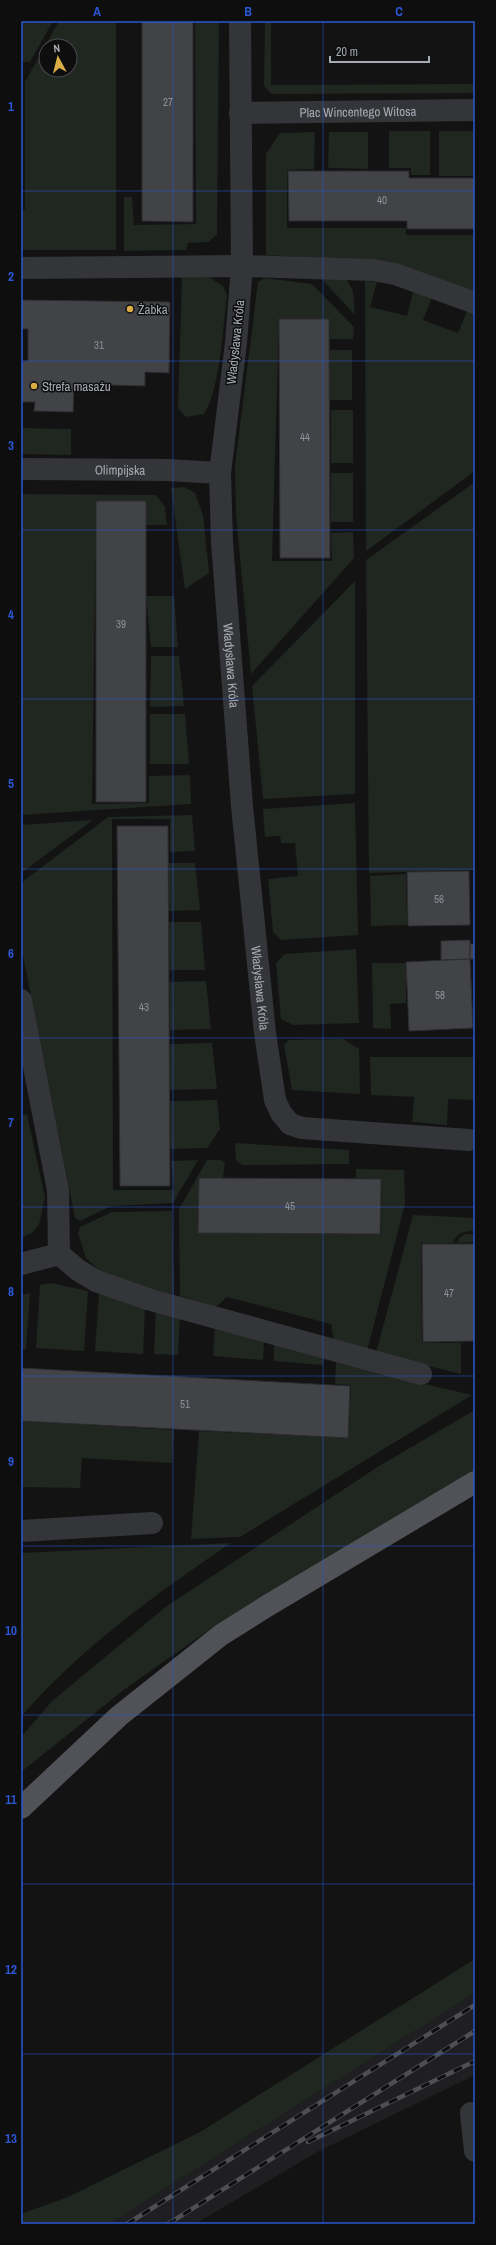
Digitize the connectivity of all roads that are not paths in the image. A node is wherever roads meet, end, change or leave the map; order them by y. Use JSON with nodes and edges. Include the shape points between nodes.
{"nodes":[{"id":1,"x":240,"y":21,"type":"edge"},
{"id":2,"x":475,"y":110,"type":"edge"},
{"id":3,"x":240,"y":113,"type":"junction"},
{"id":4,"x":242,"y":266,"type":"junction"},
{"id":5,"x":21,"y":268,"type":"edge"},
{"id":6,"x":475,"y":303,"type":"edge"},
{"id":7,"x":21,"y":469,"type":"edge"},
{"id":8,"x":220,"y":473,"type":"junction"},
{"id":9,"x":21,"y":1000,"type":"edge"},
{"id":10,"x":469,"y":1140,"type":"dead end"},
{"id":11,"x":60,"y":1254,"type":"junction"},
{"id":12,"x":21,"y":1264,"type":"edge"},
{"id":13,"x":421,"y":1374,"type":"dead end"},
{"id":14,"x":475,"y":1482,"type":"edge"},
{"id":15,"x":152,"y":1523,"type":"dead end"},
{"id":16,"x":21,"y":1531,"type":"edge"},
{"id":17,"x":21,"y":1808,"type":"edge"},
{"id":18,"x":471,"y":2113,"type":"dead end"},
{"id":19,"x":475,"y":2151,"type":"edge"}],
"edges":[{"from":1,"to":3,"type":"street","name":"Władysława Króla"},
{"from":2,"to":3,"type":"street","name":"Plac Wincentego Witosa"},
{"from":3,"to":4,"type":"street","name":"Władysława Króla"},
{"from":4,"to":5,"type":"street"},
{"from":4,"to":6,"type":"street","via":[[373,270],[395,274]]},
{"from":4,"to":8,"type":"street","name":"Władysława Króla","via":[[236,343]]},
{"from":7,"to":8,"type":"street","name":"Olimpijska"},
{"from":8,"to":10,"type":"street","name":"Władysława Króla","via":[[225,592],[242,806],[265,1033],[275,1100],[290,1124],[302,1128]]},
{"from":9,"to":11,"type":"street","via":[[58,1190]]},
{"from":11,"to":12,"type":"street"},
{"from":11,"to":13,"type":"street","via":[[96,1281],[152,1300]]},
{"from":14,"to":17,"type":"main road","via":[[221,1636],[119,1716]]},
{"from":15,"to":16,"type":"street"},
{"from":18,"to":19,"type":"street"}]}
